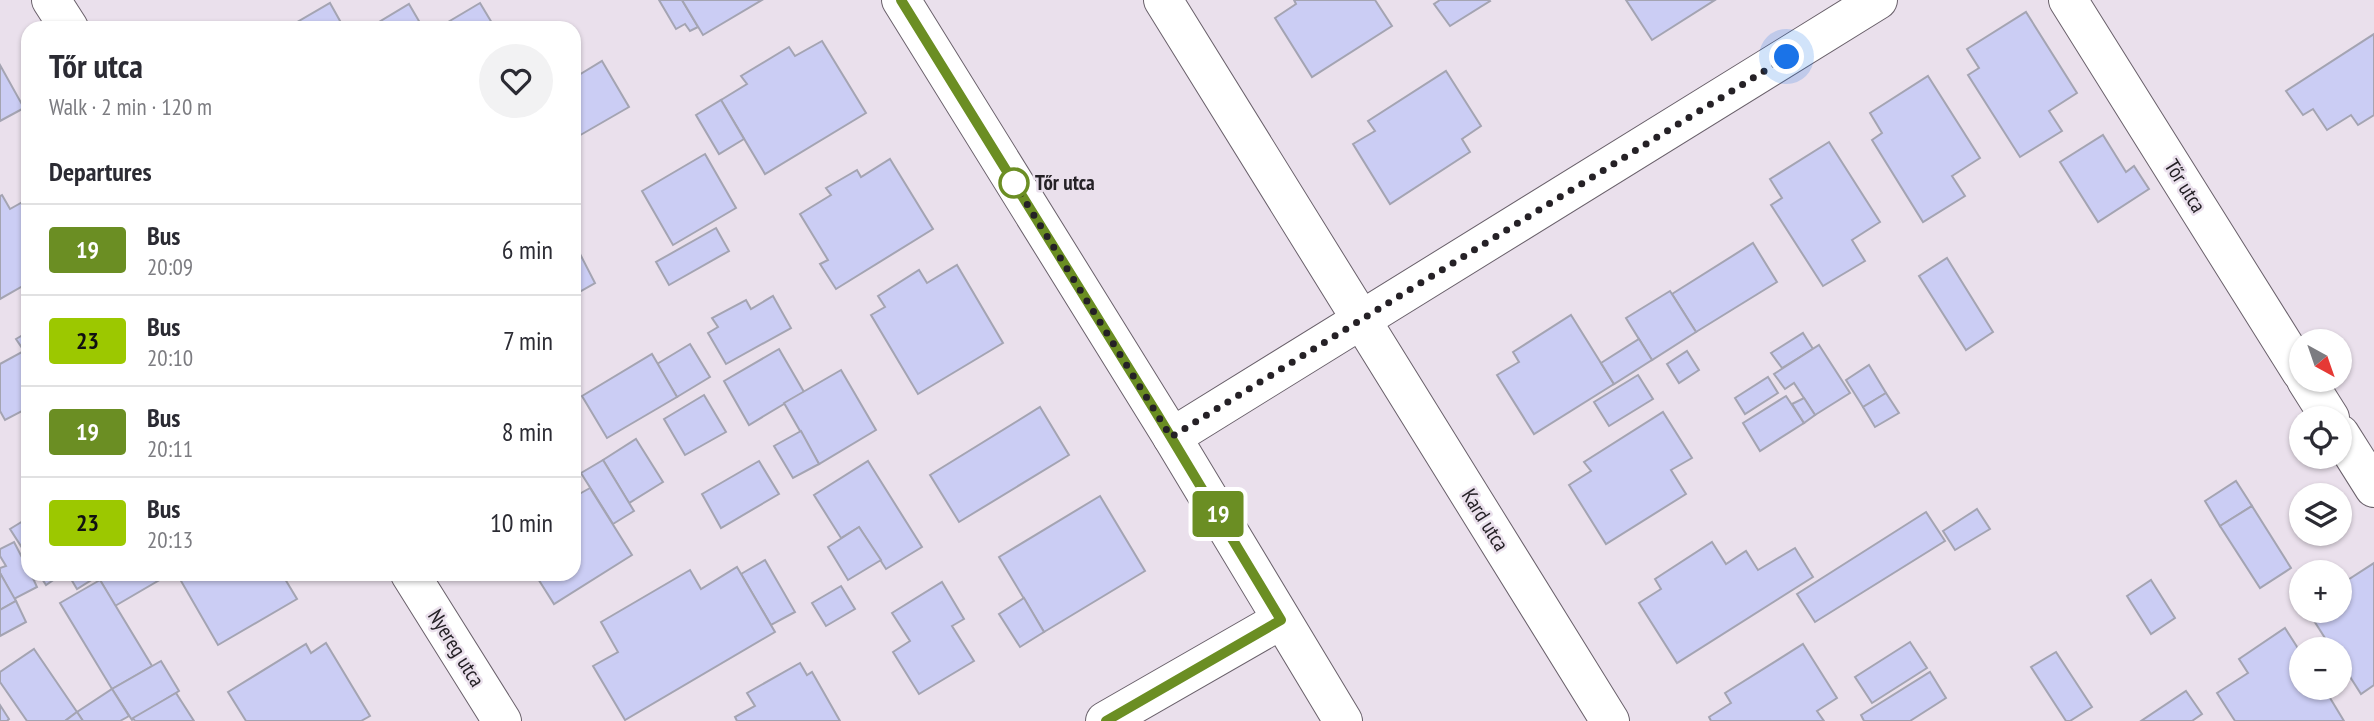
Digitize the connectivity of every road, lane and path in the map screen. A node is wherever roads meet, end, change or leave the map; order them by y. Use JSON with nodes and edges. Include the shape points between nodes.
{"nodes":[{"id":1,"x":51,"y":0,"type":"edge"},
{"id":2,"x":901,"y":0,"type":"edge"},
{"id":3,"x":1163,"y":0,"type":"edge"},
{"id":4,"x":1878,"y":0,"type":"edge"},
{"id":5,"x":2068,"y":0,"type":"edge"},
{"id":6,"x":64,"y":21,"type":"edge"},
{"id":7,"x":1360,"y":320,"type":"junction"},
{"id":8,"x":2289,"y":353,"type":"edge"},
{"id":9,"x":1171,"y":437,"type":"junction"},
{"id":10,"x":2352,"y":453,"type":"edge"},
{"id":11,"x":2374,"y":488,"type":"edge"},
{"id":12,"x":414,"y":581,"type":"edge"},
{"id":13,"x":1281,"y":620,"type":"junction"},
{"id":14,"x":502,"y":721,"type":"edge"},
{"id":15,"x":1105,"y":721,"type":"edge"},
{"id":16,"x":1343,"y":721,"type":"edge"},
{"id":17,"x":1610,"y":721,"type":"edge"}],
"edges":[{"from":1,"to":6,"type":"street"},
{"from":2,"to":9,"type":"street"},
{"from":3,"to":7,"type":"street","name":"Kard utca"},
{"from":4,"to":7,"type":"street"},
{"from":5,"to":8,"type":"street","name":"Tőr utca"},
{"from":7,"to":9,"type":"street"},
{"from":7,"to":17,"type":"street","name":"Kard utca"},
{"from":9,"to":13,"type":"street"},
{"from":10,"to":11,"type":"street"},
{"from":12,"to":14,"type":"street","name":"Nyereg utca"},
{"from":13,"to":15,"type":"street"},
{"from":13,"to":16,"type":"street"}]}
